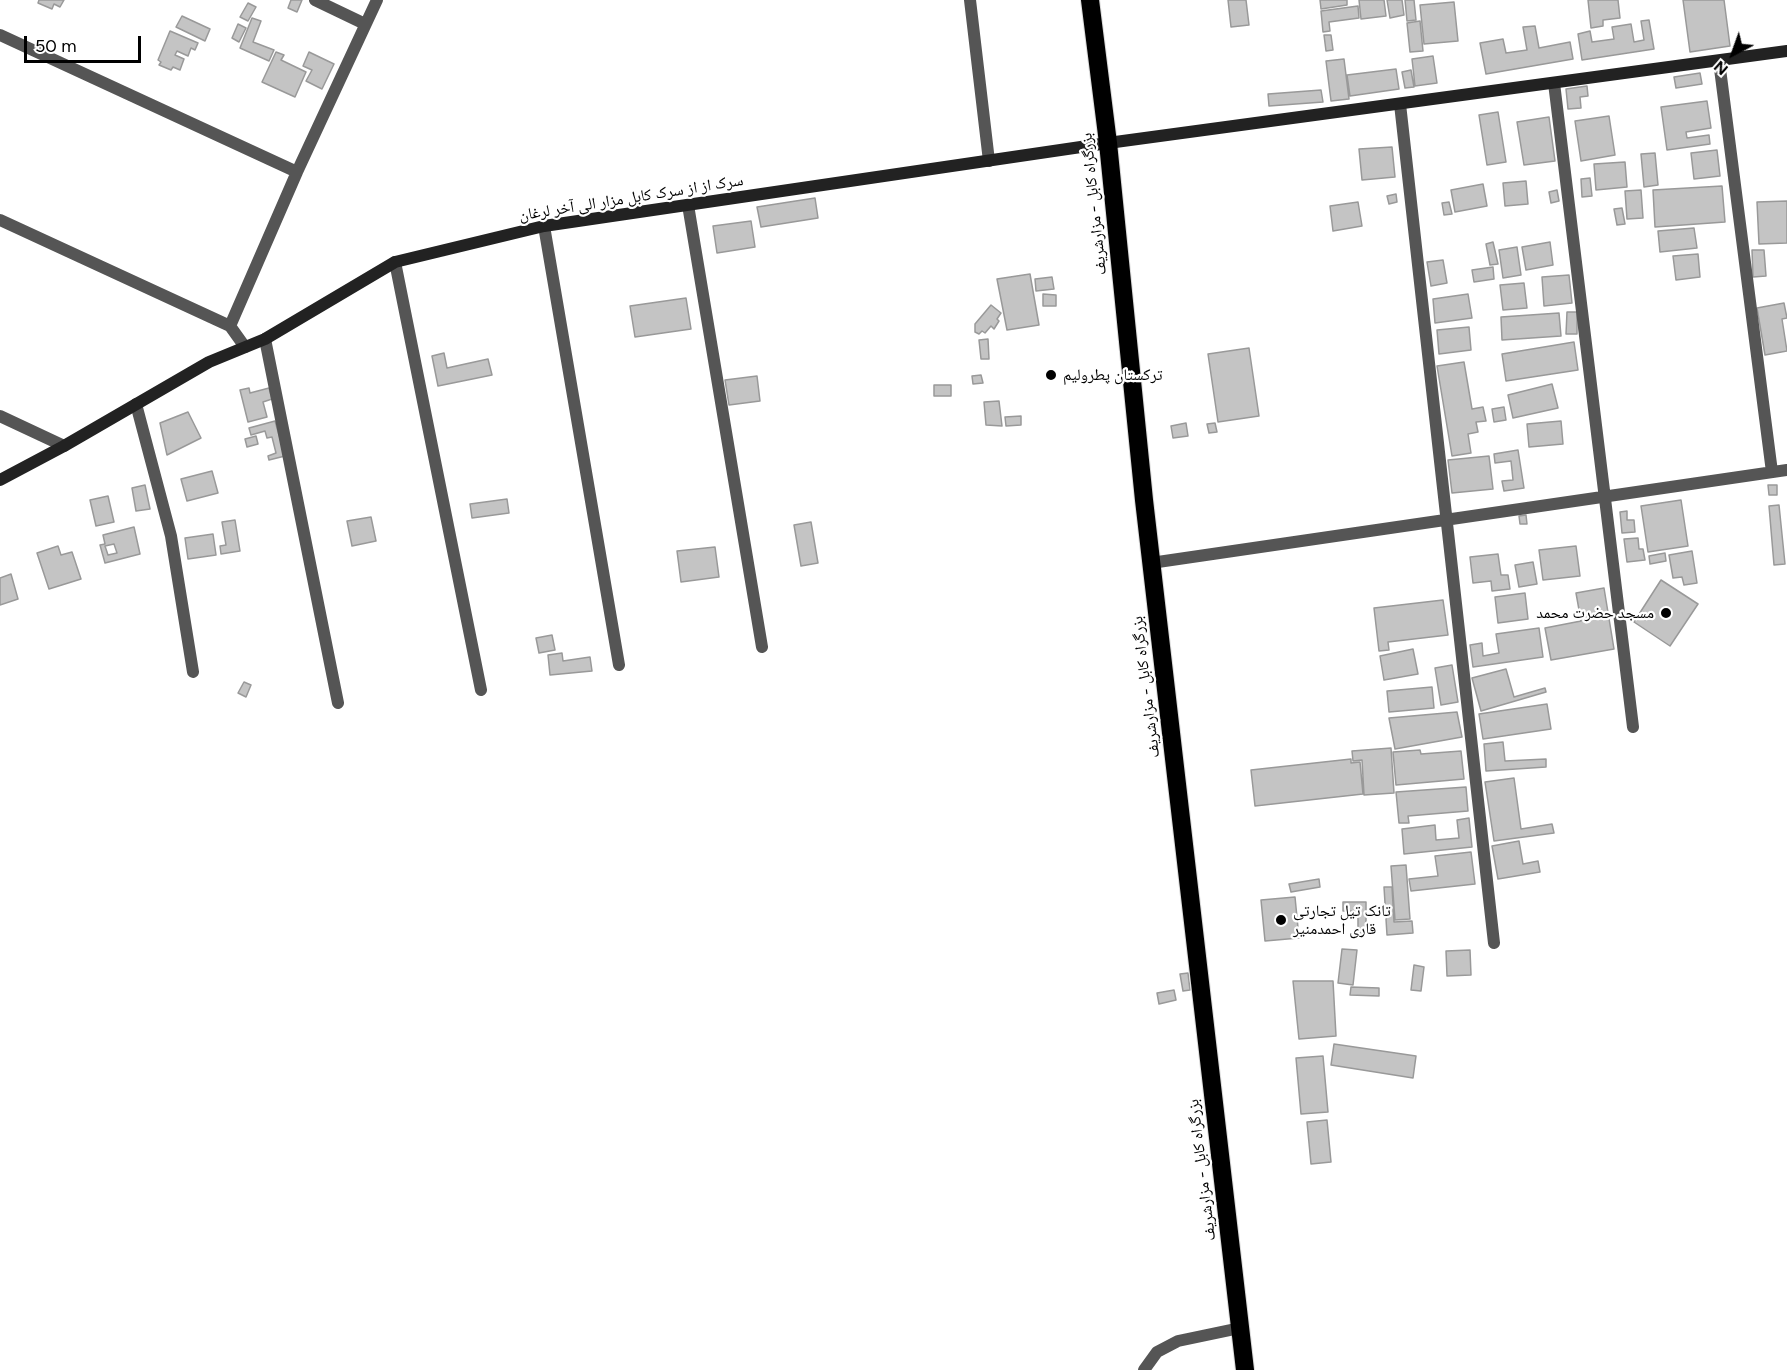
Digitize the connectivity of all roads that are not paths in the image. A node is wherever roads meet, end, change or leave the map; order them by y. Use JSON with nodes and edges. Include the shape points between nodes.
{"nodes":[{"id":1,"x":315,"y":0,"type":"edge"},
{"id":2,"x":377,"y":0,"type":"edge"},
{"id":3,"x":970,"y":0,"type":"edge"},
{"id":4,"x":1090,"y":0,"type":"edge"},
{"id":5,"x":365,"y":24,"type":"junction"},
{"id":6,"x":0,"y":35,"type":"edge"},
{"id":7,"x":1787,"y":51,"type":"edge"},
{"id":8,"x":1719,"y":61,"type":"junction"},
{"id":9,"x":1554,"y":83,"type":"junction"},
{"id":10,"x":1400,"y":104,"type":"junction"},
{"id":11,"x":1108,"y":143,"type":"junction"},
{"id":12,"x":989,"y":161,"type":"junction"},
{"id":13,"x":297,"y":172,"type":"junction"},
{"id":14,"x":688,"y":205,"type":"junction"},
{"id":15,"x":0,"y":220,"type":"edge"},
{"id":16,"x":544,"y":226,"type":"junction"},
{"id":17,"x":395,"y":262,"type":"junction"},
{"id":18,"x":230,"y":326,"type":"junction"},
{"id":19,"x":265,"y":339,"type":"junction"},
{"id":20,"x":245,"y":347,"type":"junction"},
{"id":21,"x":136,"y":404,"type":"junction"},
{"id":22,"x":0,"y":416,"type":"edge"},
{"id":23,"x":64,"y":446,"type":"junction"},
{"id":24,"x":1787,"y":470,"type":"edge"},
{"id":25,"x":1772,"y":472,"type":"junction"},
{"id":26,"x":0,"y":480,"type":"edge"},
{"id":27,"x":1604,"y":497,"type":"junction"},
{"id":28,"x":1447,"y":520,"type":"junction"},
{"id":29,"x":1151,"y":563,"type":"junction"},
{"id":30,"x":762,"y":647,"type":"dead end"},
{"id":31,"x":619,"y":665,"type":"dead end"},
{"id":32,"x":193,"y":672,"type":"dead end"},
{"id":33,"x":481,"y":690,"type":"dead end"},
{"id":34,"x":338,"y":703,"type":"dead end"},
{"id":35,"x":1633,"y":727,"type":"dead end"},
{"id":36,"x":1494,"y":943,"type":"dead end"},
{"id":37,"x":1240,"y":1328,"type":"junction"},
{"id":38,"x":1144,"y":1370,"type":"edge"},
{"id":39,"x":1245,"y":1370,"type":"edge"}],
"edges":[{"from":1,"to":5,"type":"street"},
{"from":2,"to":5,"type":"street"},
{"from":3,"to":12,"type":"street"},
{"from":4,"to":11,"type":"highway","name":"بزرگراه کابل - مزارشریف"},
{"from":5,"to":13,"type":"street"},
{"from":6,"to":13,"type":"street"},
{"from":7,"to":8,"type":"street","name":"سرک از از سرک کابل مزار الی آخر لرغان"},
{"from":8,"to":9,"type":"street","name":"سرک از از سرک کابل مزار الی آخر لرغان"},
{"from":8,"to":25,"type":"street"},
{"from":9,"to":10,"type":"street","name":"سرک از از سرک کابل مزار الی آخر لرغان"},
{"from":9,"to":27,"type":"street"},
{"from":10,"to":11,"type":"street","name":"سرک از از سرک کابل مزار الی آخر لرغان"},
{"from":10,"to":28,"type":"street"},
{"from":11,"to":12,"type":"street","name":"سرک از از سرک کابل مزار الی آخر لرغان"},
{"from":11,"to":29,"type":"highway","name":"بزرگراه کابل - مزارشریف"},
{"from":12,"to":14,"type":"street","name":"سرک از از سرک کابل مزار الی آخر لرغان"},
{"from":13,"to":18,"type":"street"},
{"from":14,"to":16,"type":"street","name":"سرک از از سرک کابل مزار الی آخر لرغان"},
{"from":14,"to":30,"type":"street"},
{"from":15,"to":18,"type":"street"},
{"from":16,"to":17,"type":"street","name":"سرک از از سرک کابل مزار الی آخر لرغان"},
{"from":16,"to":31,"type":"street"},
{"from":17,"to":19,"type":"street","name":"سرک از از سرک کابل مزار الی آخر لرغان"},
{"from":17,"to":33,"type":"street"},
{"from":18,"to":20,"type":"street"},
{"from":19,"to":20,"type":"street","name":"سرک از از سرک کابل مزار الی آخر لرغان"},
{"from":19,"to":34,"type":"street"},
{"from":20,"to":21,"type":"street","name":"سرک از از سرک کابل مزار الی آخر لرغان","via":[[209,362]]},
{"from":21,"to":23,"type":"street","name":"سرک از از سرک کابل مزار الی آخر لرغان"},
{"from":21,"to":32,"type":"street","via":[[171,536]]},
{"from":22,"to":23,"type":"street"},
{"from":23,"to":26,"type":"street","name":"سرک از از سرک کابل مزار الی آخر لرغان"},
{"from":24,"to":25,"type":"street"},
{"from":25,"to":27,"type":"street"},
{"from":27,"to":28,"type":"street"},
{"from":27,"to":35,"type":"street"},
{"from":28,"to":29,"type":"street"},
{"from":28,"to":36,"type":"street"},
{"from":29,"to":37,"type":"highway","name":"بزرگراه کابل - مزارشریف"},
{"from":37,"to":38,"type":"street","via":[[1178,1341],[1157,1352]]},
{"from":37,"to":39,"type":"highway","name":"بزرگراه کابل - مزارشریف"}]}
